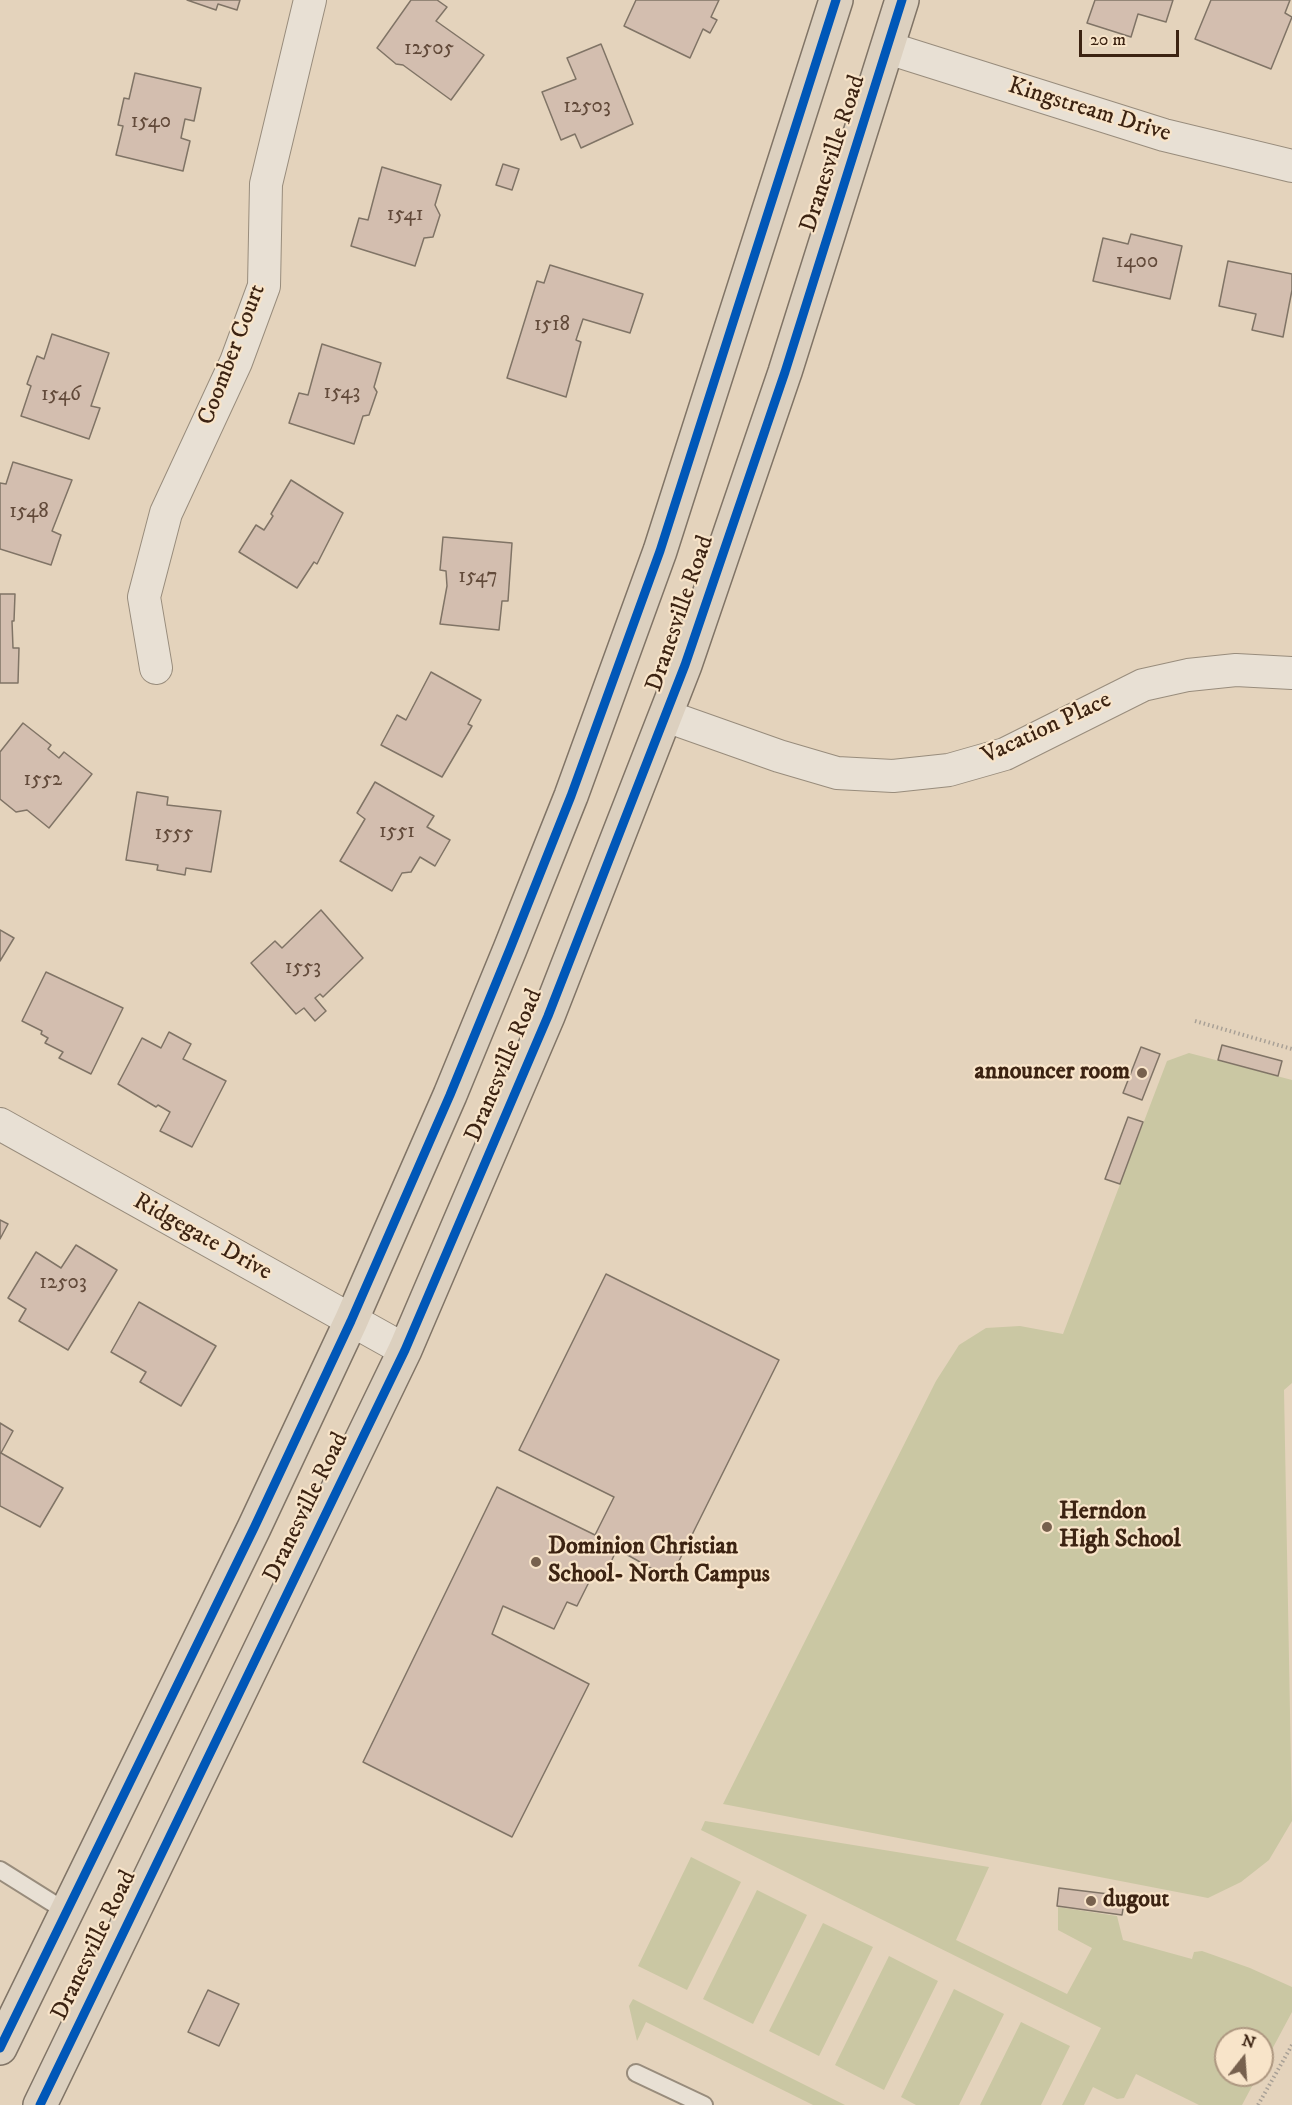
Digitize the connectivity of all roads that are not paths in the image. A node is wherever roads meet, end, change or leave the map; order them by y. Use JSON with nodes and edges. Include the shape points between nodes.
{"nodes":[{"id":1,"x":310,"y":0,"type":"edge"},
{"id":2,"x":836,"y":0,"type":"edge"},
{"id":3,"x":902,"y":0,"type":"edge"},
{"id":4,"x":888,"y":48,"type":"junction"},
{"id":5,"x":1292,"y":166,"type":"edge"},
{"id":6,"x":156,"y":668,"type":"dead end"},
{"id":7,"x":1292,"y":673,"type":"edge"},
{"id":8,"x":666,"y":716,"type":"junction"},
{"id":9,"x":0,"y":1124,"type":"edge"},
{"id":10,"x":351,"y":1321,"type":"junction"},
{"id":11,"x":405,"y":1350,"type":"junction"},
{"id":12,"x":0,"y":1870,"type":"edge"},
{"id":13,"x":67,"y":1911,"type":"junction"},
{"id":14,"x":0,"y":2048,"type":"edge"},
{"id":15,"x":636,"y":2073,"type":"dead end"},
{"id":16,"x":40,"y":2105,"type":"edge"},
{"id":17,"x":704,"y":2105,"type":"edge"}],
"edges":[{"from":1,"to":6,"type":"street","name":"Coomber Court","via":[[266,184],[264,286],[236,362],[166,513],[144,597]]},
{"from":2,"to":10,"type":"main road","name":"Dranesville Road","via":[[663,540],[574,786],[450,1095]]},
{"from":3,"to":4,"type":"main road","name":"Dranesville Road"},
{"from":4,"to":5,"type":"street","name":"Kingstream Drive","via":[[1164,135]]},
{"from":4,"to":8,"type":"main road","name":"Dranesville Road","via":[[765,433]]},
{"from":7,"to":8,"type":"street","name":"Vacation Place","via":[[1227,671],[1143,685],[1005,754],[949,770],[893,776],[837,773]]},
{"from":8,"to":11,"type":"main road","name":"Dranesville Road","via":[[553,1005]]},
{"from":9,"to":10,"type":"street","name":"Ridgegate Drive"},
{"from":10,"to":11,"type":"street","name":"Ridgegate Drive"},
{"from":10,"to":13,"type":"main road","name":"Dranesville Road"},
{"from":11,"to":16,"type":"main road","name":"Dranesville Road"},
{"from":12,"to":13,"type":"lane"},
{"from":13,"to":14,"type":"main road","name":"Dranesville Road"},
{"from":15,"to":17,"type":"lane"}]}
